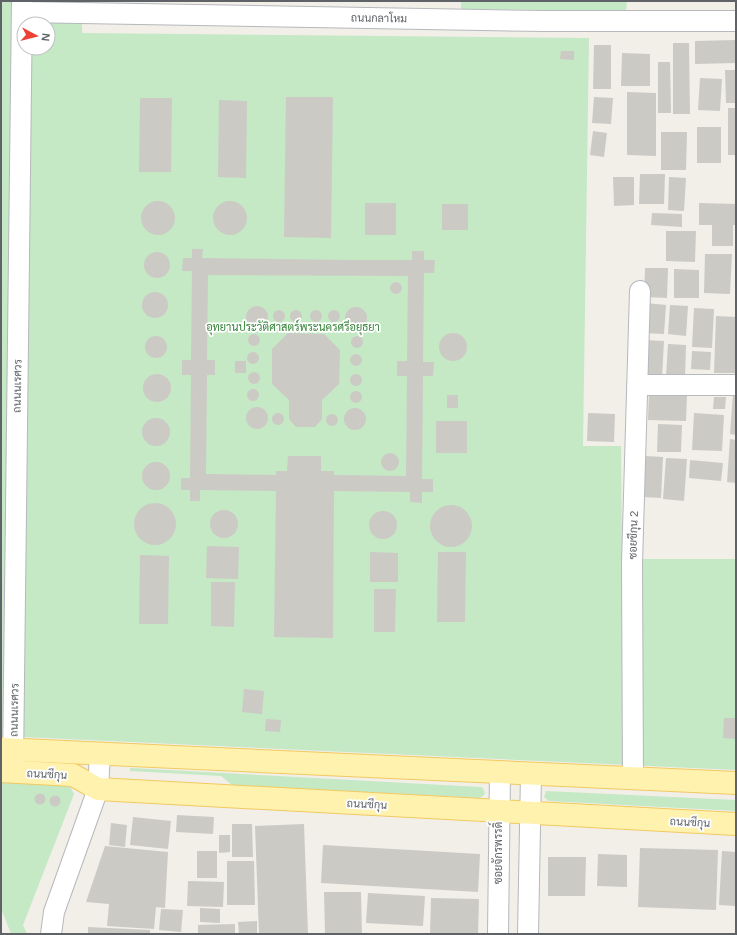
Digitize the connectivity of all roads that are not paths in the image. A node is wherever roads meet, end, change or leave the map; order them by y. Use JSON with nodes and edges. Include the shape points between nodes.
{"nodes":[{"id":1,"x":22,"y":7,"type":"edge"},
{"id":2,"x":736,"y":21,"type":"edge"},
{"id":3,"x":640,"y":291,"type":"dead end"},
{"id":4,"x":637,"y":385,"type":"junction"},
{"id":5,"x":736,"y":385,"type":"edge"},
{"id":6,"x":7,"y":749,"type":"edge"},
{"id":7,"x":100,"y":754,"type":"junction"},
{"id":8,"x":7,"y":772,"type":"edge"},
{"id":9,"x":500,"y":772,"type":"junction"},
{"id":10,"x":531,"y":774,"type":"junction"},
{"id":11,"x":633,"y":779,"type":"junction"},
{"id":12,"x":736,"y":784,"type":"edge"},
{"id":13,"x":98,"y":789,"type":"junction"},
{"id":14,"x":498,"y":811,"type":"junction"},
{"id":15,"x":529,"y":813,"type":"junction"},
{"id":16,"x":736,"y":824,"type":"edge"},
{"id":17,"x":51,"y":934,"type":"edge"},
{"id":18,"x":498,"y":934,"type":"edge"},
{"id":19,"x":528,"y":934,"type":"edge"}],
"edges":[{"from":1,"to":2,"type":"street","name":"ถนนกลาโหม","via":[[544,21]]},
{"from":1,"to":6,"type":"street","name":"ถนนนเรศวร"},
{"from":3,"to":4,"type":"street","name":"ซอยชีกุน 2"},
{"from":4,"to":5,"type":"street"},
{"from":4,"to":11,"type":"street","name":"ซอยชีกุน 2","via":[[632,564]]},
{"from":6,"to":7,"type":"main road","name":"ถนนชีกุน"},
{"from":6,"to":8,"type":"street","name":"ถนนนเรศวร"},
{"from":7,"to":9,"type":"main road","name":"ถนนชีกุน"},
{"from":7,"to":13,"type":"street"},
{"from":8,"to":13,"type":"main road","name":"ถนนชีกุน","via":[[73,775]]},
{"from":9,"to":10,"type":"main road","name":"ถนนชีกุน"},
{"from":9,"to":14,"type":"street","name":"ซอยจักรพรรดิ์"},
{"from":10,"to":11,"type":"main road","name":"ถนนชีกุน"},
{"from":10,"to":15,"type":"street"},
{"from":11,"to":12,"type":"main road","name":"ถนนชีกุน"},
{"from":13,"to":14,"type":"main road","name":"ถนนชีกุน"},
{"from":13,"to":17,"type":"street","via":[[54,912]]},
{"from":14,"to":15,"type":"main road","name":"ถนนชีกุน"},
{"from":14,"to":18,"type":"street","name":"ซอยจักรพรรดิ์"},
{"from":15,"to":16,"type":"main road","name":"ถนนชีกุน"},
{"from":15,"to":19,"type":"street"}]}
